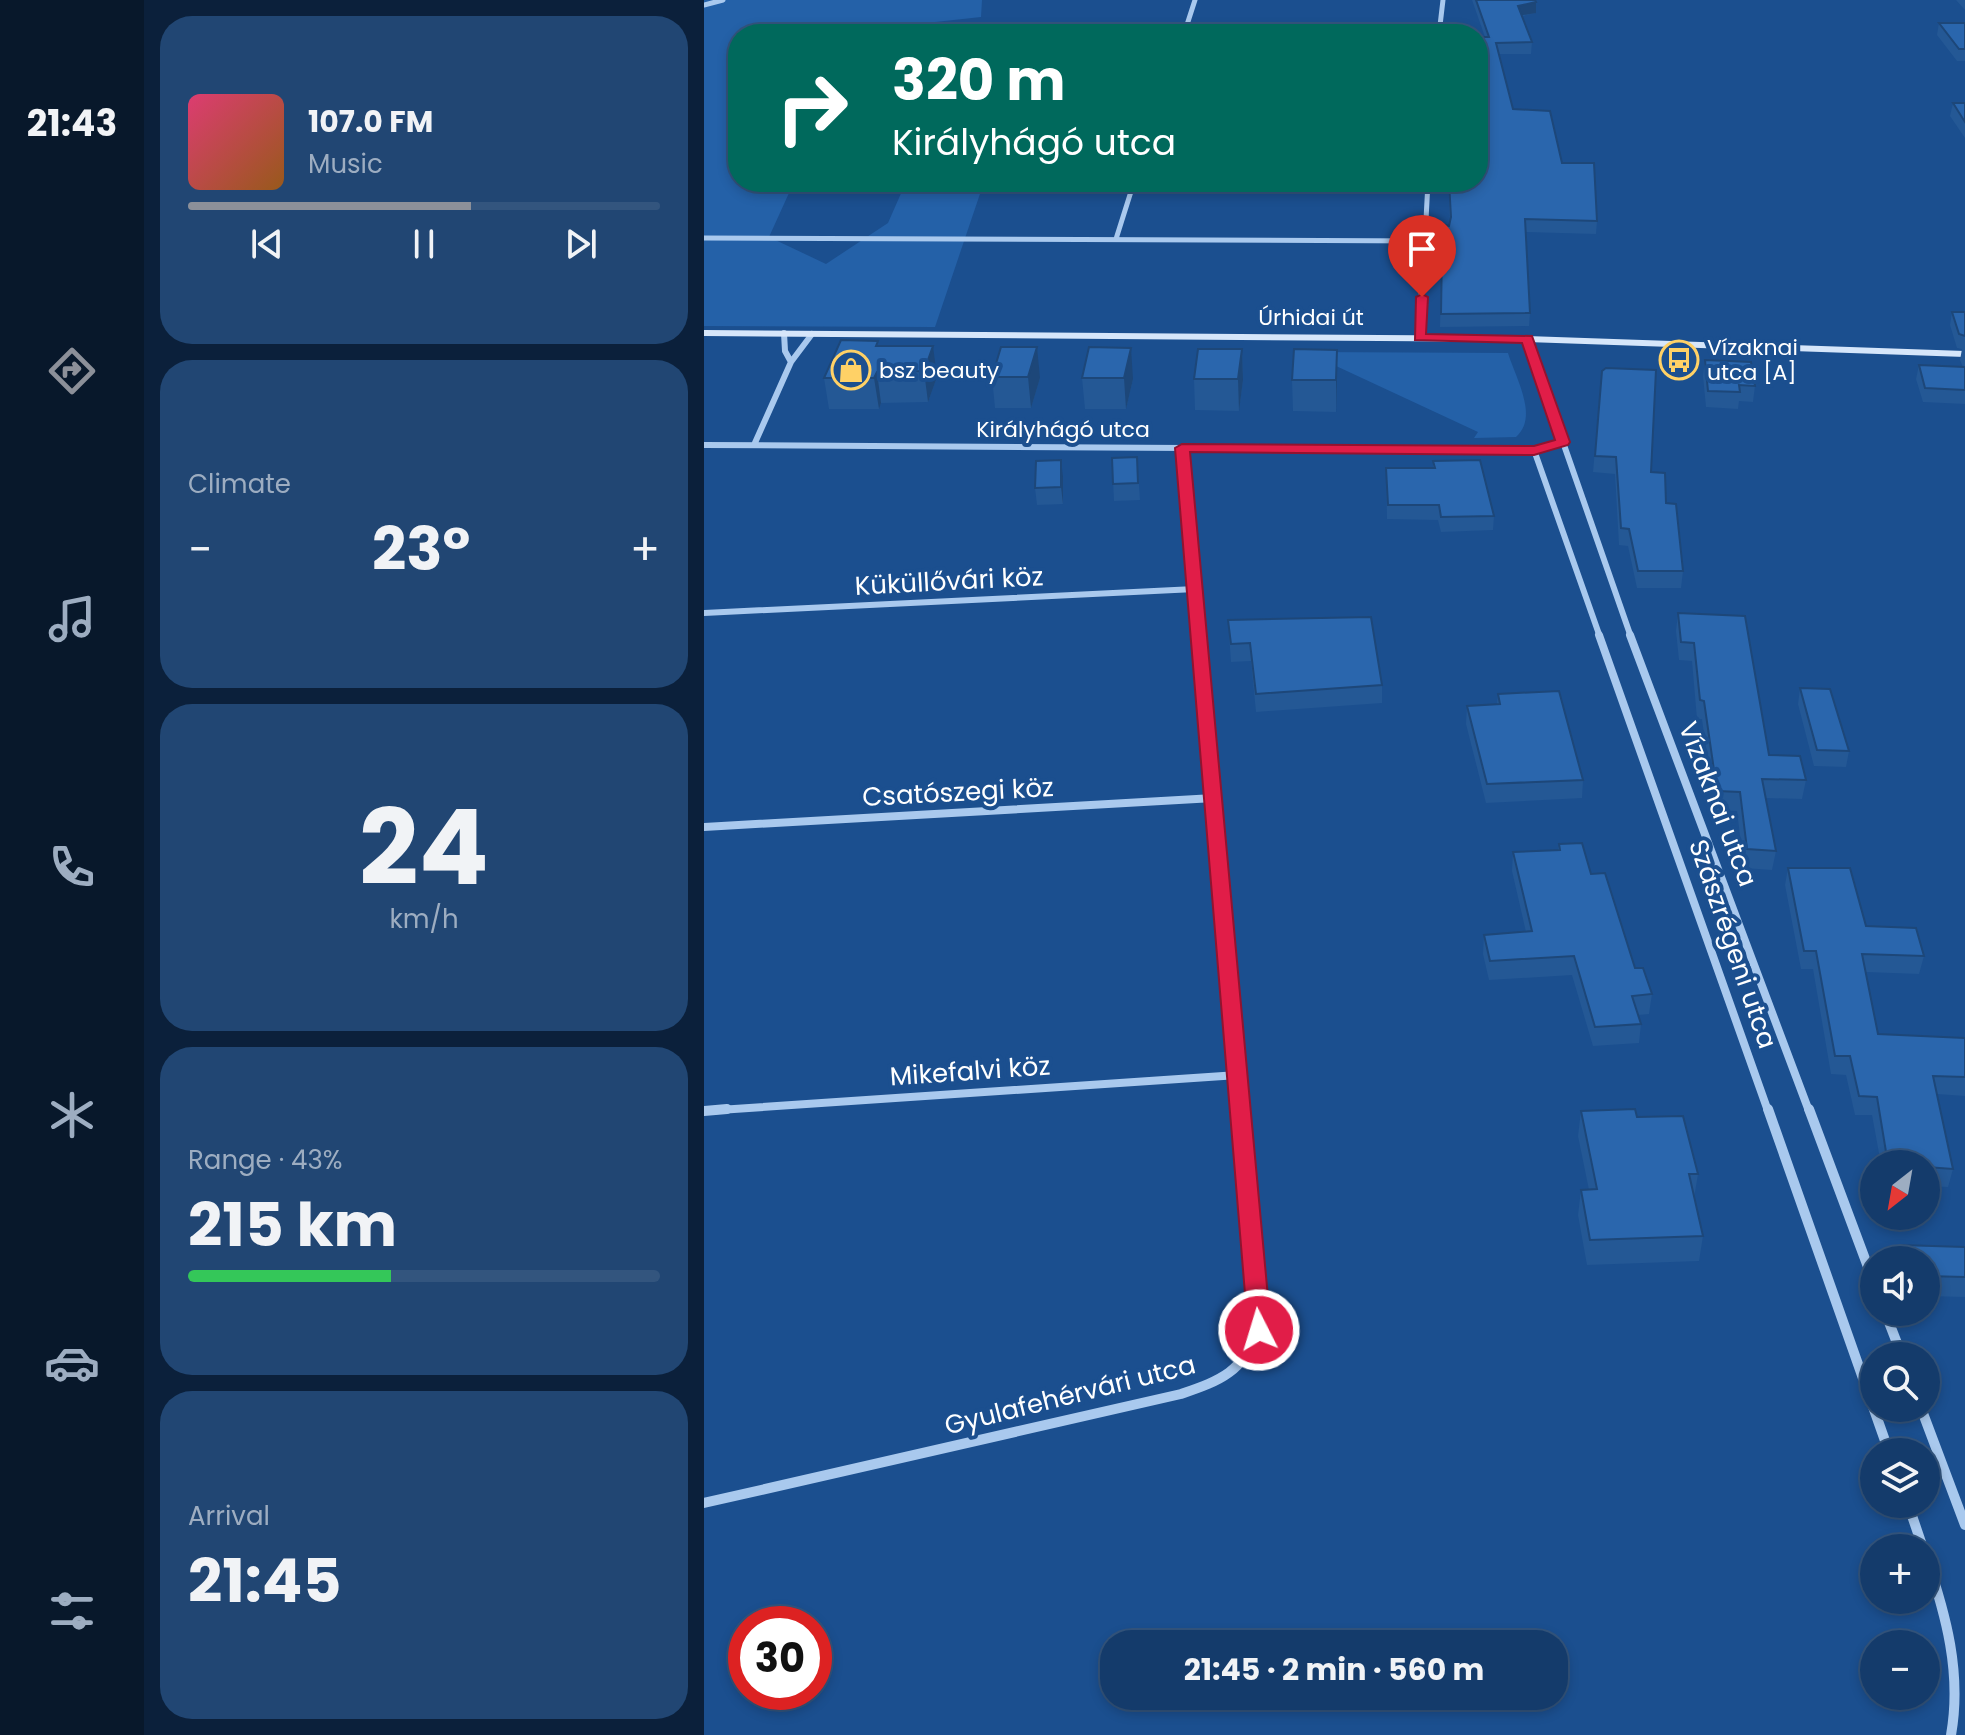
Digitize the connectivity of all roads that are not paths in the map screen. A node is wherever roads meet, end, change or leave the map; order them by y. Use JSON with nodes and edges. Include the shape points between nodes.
{"nodes":[{"id":1,"x":723,"y":0,"type":"edge"},
{"id":2,"x":1195,"y":0,"type":"edge"},
{"id":3,"x":1443,"y":0,"type":"edge"},
{"id":4,"x":704,"y":5,"type":"edge"},
{"id":5,"x":1187,"y":24,"type":"edge"},
{"id":6,"x":1440,"y":24,"type":"edge"},
{"id":7,"x":1131,"y":192,"type":"edge"},
{"id":8,"x":1427,"y":192,"type":"edge"},
{"id":9,"x":704,"y":238,"type":"edge"},
{"id":10,"x":1116,"y":239,"type":"junction"},
{"id":11,"x":1425,"y":241,"type":"junction"},
{"id":12,"x":704,"y":333,"type":"edge"},
{"id":13,"x":784,"y":333,"type":"junction"},
{"id":14,"x":812,"y":334,"type":"junction"},
{"id":15,"x":1419,"y":337,"type":"junction"},
{"id":16,"x":1527,"y":339,"type":"junction"},
{"id":17,"x":1965,"y":354,"type":"edge"},
{"id":18,"x":791,"y":362,"type":"junction"},
{"id":19,"x":1563,"y":442,"type":"junction"},
{"id":20,"x":704,"y":445,"type":"edge"},
{"id":21,"x":754,"y":445,"type":"junction"},
{"id":22,"x":1182,"y":448,"type":"junction"},
{"id":23,"x":1534,"y":450,"type":"junction"},
{"id":24,"x":1195,"y":589,"type":"junction"},
{"id":25,"x":704,"y":613,"type":"edge"},
{"id":26,"x":1214,"y":798,"type":"junction"},
{"id":27,"x":704,"y":827,"type":"edge"},
{"id":28,"x":1238,"y":1075,"type":"junction"},
{"id":29,"x":704,"y":1111,"type":"edge"},
{"id":30,"x":1860,"y":1246,"type":"edge"},
{"id":31,"x":1926,"y":1422,"type":"edge"},
{"id":32,"x":1884,"y":1438,"type":"edge"},
{"id":33,"x":704,"y":1503,"type":"edge"},
{"id":34,"x":1965,"y":1525,"type":"edge"},
{"id":35,"x":1940,"y":1595,"type":"edge"},
{"id":36,"x":1951,"y":1735,"type":"edge"}],
"edges":[{"from":1,"to":4,"type":"street"},
{"from":2,"to":5,"type":"street"},
{"from":3,"to":6,"type":"street"},
{"from":7,"to":10,"type":"street"},
{"from":8,"to":11,"type":"street"},
{"from":9,"to":10,"type":"street"},
{"from":10,"to":11,"type":"street"},
{"from":11,"to":15,"type":"street"},
{"from":12,"to":13,"type":"main road","name":"Úrhidai út"},
{"from":13,"to":14,"type":"main road","name":"Úrhidai út"},
{"from":13,"to":18,"type":"street"},
{"from":14,"to":15,"type":"main road","name":"Úrhidai út"},
{"from":14,"to":18,"type":"street"},
{"from":15,"to":16,"type":"main road","name":"Úrhidai út"},
{"from":16,"to":17,"type":"main road","name":"Úrhidai út"},
{"from":16,"to":19,"type":"street","name":"Vízaknai utca"},
{"from":18,"to":21,"type":"street"},
{"from":19,"to":23,"type":"street","name":"Királyhágó utca"},
{"from":19,"to":30,"type":"street","name":"Vízaknai utca"},
{"from":20,"to":21,"type":"street","name":"Királyhágó utca"},
{"from":21,"to":22,"type":"street","name":"Királyhágó utca"},
{"from":22,"to":23,"type":"street","name":"Királyhágó utca"},
{"from":22,"to":24,"type":"street","name":"Gyulafehérvári utca"},
{"from":23,"to":32,"type":"street","name":"Szászrégeni utca"},
{"from":24,"to":25,"type":"street","name":"Küküllővári köz"},
{"from":24,"to":26,"type":"street","name":"Gyulafehérvári utca"},
{"from":26,"to":27,"type":"street","name":"Csatószegi köz"},
{"from":26,"to":28,"type":"street","name":"Gyulafehérvári utca"},
{"from":28,"to":29,"type":"street","name":"Mikefalvi köz"},
{"from":28,"to":33,"type":"street","name":"Gyulafehérvári utca","via":[[1259,1330],[1250,1355],[1225,1379],[1181,1394]]},
{"from":31,"to":34,"type":"street"},
{"from":35,"to":36,"type":"street","via":[[1953,1671]]}]}
